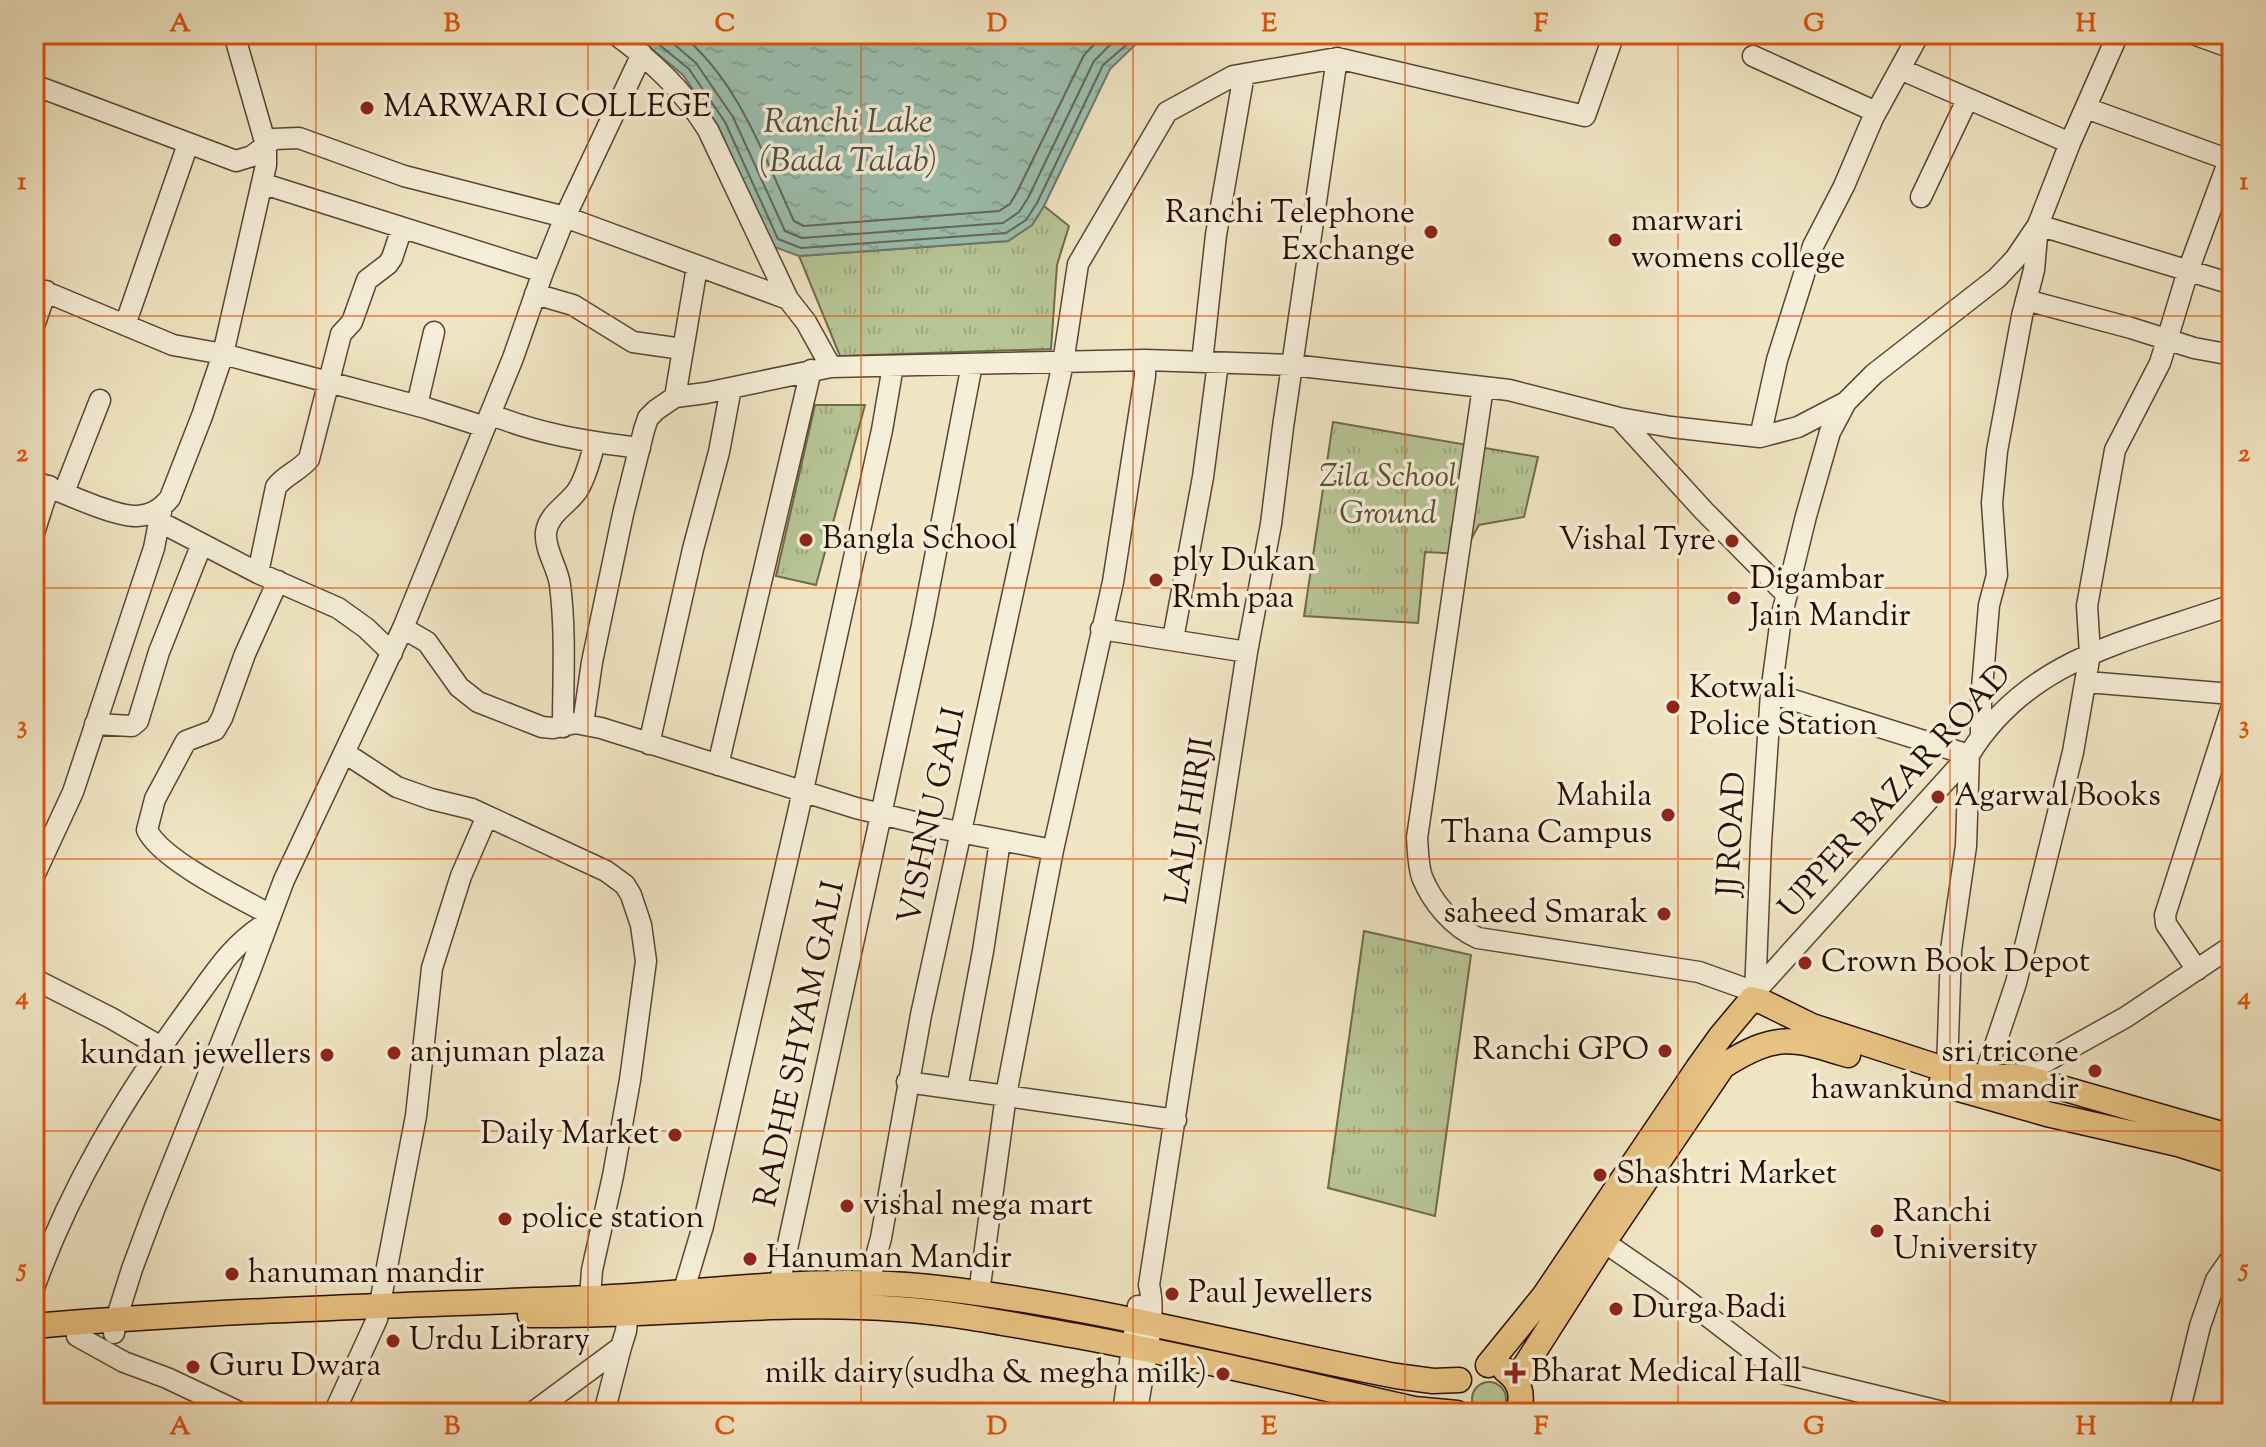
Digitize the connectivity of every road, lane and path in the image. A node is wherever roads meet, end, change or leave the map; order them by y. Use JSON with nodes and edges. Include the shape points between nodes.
{"nodes":[{"id":1,"x":234,"y":34,"type":"edge"},
{"id":2,"x":615,"y":34,"type":"edge"},
{"id":3,"x":1614,"y":34,"type":"edge"},
{"id":4,"x":1919,"y":34,"type":"edge"},
{"id":5,"x":2118,"y":34,"type":"edge"},
{"id":6,"x":2193,"y":34,"type":"edge"},
{"id":7,"x":2232,"y":48,"type":"edge"},
{"id":8,"x":642,"y":54,"type":"junction"},
{"id":9,"x":1753,"y":56,"type":"dead end"},
{"id":10,"x":1337,"y":58,"type":"junction"},
{"id":11,"x":1900,"y":69,"type":"junction"},
{"id":12,"x":1244,"y":74,"type":"junction"},
{"id":13,"x":34,"y":85,"type":"edge"},
{"id":14,"x":1967,"y":100,"type":"junction"},
{"id":15,"x":2086,"y":108,"type":"junction"},
{"id":16,"x":1876,"y":112,"type":"junction"},
{"id":17,"x":2070,"y":143,"type":"junction"},
{"id":18,"x":188,"y":144,"type":"junction"},
{"id":19,"x":266,"y":145,"type":"junction"},
{"id":20,"x":2231,"y":161,"type":"edge"},
{"id":21,"x":264,"y":184,"type":"junction"},
{"id":22,"x":1921,"y":197,"type":"dead end"},
{"id":23,"x":565,"y":217,"type":"junction"},
{"id":24,"x":2038,"y":225,"type":"junction"},
{"id":25,"x":402,"y":228,"type":"junction"},
{"id":26,"x":697,"y":267,"type":"junction"},
{"id":27,"x":2188,"y":271,"type":"junction"},
{"id":28,"x":543,"y":272,"type":"junction"},
{"id":29,"x":2232,"y":284,"type":"edge"},
{"id":30,"x":40,"y":289,"type":"edge"},
{"id":31,"x":535,"y":294,"type":"junction"},
{"id":32,"x":788,"y":299,"type":"junction"},
{"id":33,"x":2026,"y":300,"type":"junction"},
{"id":34,"x":125,"y":325,"type":"junction"},
{"id":35,"x":34,"y":326,"type":"edge"},
{"id":36,"x":434,"y":332,"type":"dead end"},
{"id":37,"x":2167,"y":339,"type":"junction"},
{"id":38,"x":682,"y":349,"type":"junction"},
{"id":39,"x":223,"y":354,"type":"junction"},
{"id":40,"x":2232,"y":355,"type":"edge"},
{"id":41,"x":1145,"y":360,"type":"junction"},
{"id":42,"x":1210,"y":362,"type":"junction"},
{"id":43,"x":1063,"y":363,"type":"junction"},
{"id":44,"x":972,"y":364,"type":"junction"},
{"id":45,"x":1292,"y":365,"type":"junction"},
{"id":46,"x":893,"y":366,"type":"junction"},
{"id":47,"x":821,"y":368,"type":"junction"},
{"id":48,"x":329,"y":381,"type":"junction"},
{"id":49,"x":1483,"y":387,"type":"junction"},
{"id":50,"x":731,"y":388,"type":"junction"},
{"id":51,"x":675,"y":397,"type":"junction"},
{"id":52,"x":100,"y":400,"type":"dead end"},
{"id":53,"x":1846,"y":402,"type":"junction"},
{"id":54,"x":417,"y":405,"type":"junction"},
{"id":55,"x":1619,"y":418,"type":"junction"},
{"id":56,"x":487,"y":420,"type":"junction"},
{"id":57,"x":1760,"y":437,"type":"junction"},
{"id":58,"x":595,"y":442,"type":"junction"},
{"id":59,"x":640,"y":448,"type":"junction"},
{"id":60,"x":49,"y":486,"type":"edge"},
{"id":61,"x":161,"y":515,"type":"junction"},
{"id":62,"x":34,"y":533,"type":"edge"},
{"id":63,"x":201,"y":546,"type":"junction"},
{"id":64,"x":258,"y":573,"type":"junction"},
{"id":65,"x":278,"y":581,"type":"junction"},
{"id":66,"x":1785,"y":593,"type":"junction"},
{"id":67,"x":2232,"y":605,"type":"edge"},
{"id":68,"x":403,"y":628,"type":"junction"},
{"id":69,"x":1101,"y":629,"type":"junction"},
{"id":70,"x":1173,"y":639,"type":"junction"},
{"id":71,"x":1247,"y":652,"type":"junction"},
{"id":72,"x":392,"y":653,"type":"junction"},
{"id":73,"x":2090,"y":654,"type":"junction"},
{"id":74,"x":2087,"y":682,"type":"junction"},
{"id":75,"x":1771,"y":693,"type":"junction"},
{"id":76,"x":2232,"y":694,"type":"edge"},
{"id":77,"x":2232,"y":706,"type":"edge"},
{"id":78,"x":95,"y":724,"type":"junction"},
{"id":79,"x":573,"y":726,"type":"junction"},
{"id":80,"x":1981,"y":734,"type":"junction"},
{"id":81,"x":649,"y":744,"type":"junction"},
{"id":82,"x":345,"y":753,"type":"junction"},
{"id":83,"x":1969,"y":755,"type":"junction"},
{"id":84,"x":718,"y":765,"type":"junction"},
{"id":85,"x":803,"y":790,"type":"junction"},
{"id":86,"x":880,"y":814,"type":"junction"},
{"id":87,"x":487,"y":816,"type":"junction"},
{"id":88,"x":959,"y":832,"type":"junction"},
{"id":89,"x":1000,"y":841,"type":"junction"},
{"id":90,"x":1053,"y":850,"type":"junction"},
{"id":91,"x":34,"y":876,"type":"edge"},
{"id":92,"x":270,"y":918,"type":"junction"},
{"id":93,"x":2232,"y":946,"type":"edge"},
{"id":94,"x":2197,"y":970,"type":"junction"},
{"id":95,"x":34,"y":979,"type":"edge"},
{"id":96,"x":1755,"y":996,"type":"junction"},
{"id":97,"x":161,"y":1047,"type":"junction"},
{"id":98,"x":1947,"y":1070,"type":"junction"},
{"id":99,"x":2020,"y":1076,"type":"junction"},
{"id":100,"x":1984,"y":1078,"type":"junction"},
{"id":101,"x":907,"y":1082,"type":"junction"},
{"id":102,"x":957,"y":1089,"type":"junction"},
{"id":103,"x":1006,"y":1095,"type":"junction"},
{"id":104,"x":1176,"y":1120,"type":"junction"},
{"id":105,"x":2232,"y":1137,"type":"edge"},
{"id":106,"x":2232,"y":1161,"type":"edge"},
{"id":107,"x":1604,"y":1242,"type":"junction"},
{"id":108,"x":2232,"y":1257,"type":"edge"},
{"id":109,"x":869,"y":1282,"type":"junction"},
{"id":110,"x":779,"y":1286,"type":"junction"},
{"id":111,"x":34,"y":1288,"type":"edge"},
{"id":112,"x":683,"y":1293,"type":"junction"},
{"id":113,"x":979,"y":1293,"type":"junction"},
{"id":114,"x":590,"y":1298,"type":"junction"},
{"id":115,"x":628,"y":1305,"type":"junction"},
{"id":116,"x":378,"y":1312,"type":"junction"},
{"id":117,"x":1143,"y":1320,"type":"junction"},
{"id":118,"x":34,"y":1326,"type":"edge"},
{"id":119,"x":115,"y":1326,"type":"junction"},
{"id":120,"x":77,"y":1336,"type":"junction"},
{"id":121,"x":34,"y":1340,"type":"edge"},
{"id":122,"x":621,"y":1347,"type":"junction"},
{"id":123,"x":1139,"y":1348,"type":"junction"},
{"id":124,"x":1488,"y":1365,"type":"junction"},
{"id":125,"x":1459,"y":1380,"type":"junction"},
{"id":126,"x":1516,"y":1380,"type":"junction"},
{"id":127,"x":1874,"y":1404,"type":"edge"},
{"id":128,"x":241,"y":1413,"type":"edge"},
{"id":129,"x":334,"y":1413,"type":"edge"},
{"id":130,"x":532,"y":1413,"type":"edge"},
{"id":131,"x":604,"y":1413,"type":"edge"},
{"id":132,"x":1123,"y":1413,"type":"edge"},
{"id":133,"x":1137,"y":1413,"type":"edge"},
{"id":134,"x":1457,"y":1413,"type":"edge"},
{"id":135,"x":1518,"y":1413,"type":"edge"},
{"id":136,"x":1947,"y":1413,"type":"edge"},
{"id":137,"x":2179,"y":1413,"type":"edge"}],
"edges":[{"from":1,"to":19,"type":"street"},
{"from":2,"to":8,"type":"street"},
{"from":3,"to":10,"type":"street","via":[[1585,116]]},
{"from":4,"to":11,"type":"street"},
{"from":5,"to":15,"type":"street"},
{"from":6,"to":7,"type":"street"},
{"from":8,"to":23,"type":"street"},
{"from":8,"to":32,"type":"street","via":[[676,85],[708,130]]},
{"from":9,"to":16,"type":"street"},
{"from":10,"to":12,"type":"street","name":"VISHNU GALI"},
{"from":10,"to":45,"type":"street","name":"LALJI HIRJI"},
{"from":11,"to":14,"type":"street"},
{"from":11,"to":16,"type":"street"},
{"from":12,"to":42,"type":"street","via":[[1216,235]]},
{"from":12,"to":43,"type":"street","name":"VISHNU GALI","via":[[1167,112],[1078,264]]},
{"from":13,"to":18,"type":"street"},
{"from":14,"to":17,"type":"street"},
{"from":14,"to":22,"type":"street"},
{"from":15,"to":17,"type":"street"},
{"from":15,"to":20,"type":"street"},
{"from":16,"to":57,"type":"street","via":[[1813,246],[1777,360]]},
{"from":17,"to":24,"type":"street"},
{"from":18,"to":19,"type":"street","via":[[236,161]]},
{"from":18,"to":34,"type":"street"},
{"from":19,"to":21,"type":"street"},
{"from":19,"to":23,"type":"street","via":[[274,139],[299,138],[404,176]]},
{"from":20,"to":27,"type":"street"},
{"from":21,"to":25,"type":"street"},
{"from":21,"to":39,"type":"street"},
{"from":23,"to":26,"type":"street"},
{"from":23,"to":28,"type":"street"},
{"from":24,"to":27,"type":"street"},
{"from":24,"to":33,"type":"street"},
{"from":24,"to":53,"type":"street","via":[[1997,278]]},
{"from":25,"to":28,"type":"street"},
{"from":25,"to":48,"type":"street","via":[[388,264],[362,289],[352,322],[338,342]]},
{"from":26,"to":32,"type":"street"},
{"from":26,"to":38,"type":"street"},
{"from":27,"to":29,"type":"street"},
{"from":27,"to":37,"type":"street"},
{"from":28,"to":31,"type":"street"},
{"from":30,"to":34,"type":"street"},
{"from":30,"to":35,"type":"street"},
{"from":31,"to":38,"type":"street","via":[[573,305],[633,342]]},
{"from":31,"to":56,"type":"street"},
{"from":32,"to":47,"type":"street","via":[[806,322]]},
{"from":33,"to":37,"type":"street"},
{"from":33,"to":80,"type":"street","via":[[1997,451],[1992,503],[1997,575],[1989,605]]},
{"from":34,"to":39,"type":"street","via":[[173,345]]},
{"from":36,"to":54,"type":"street"},
{"from":37,"to":40,"type":"street"},
{"from":37,"to":73,"type":"street","via":[[2115,450],[2087,606]]},
{"from":38,"to":51,"type":"street"},
{"from":39,"to":48,"type":"street"},
{"from":39,"to":61,"type":"street"},
{"from":41,"to":42,"type":"street"},
{"from":41,"to":43,"type":"street"},
{"from":41,"to":69,"type":"street","via":[[1122,529]]},
{"from":42,"to":45,"type":"street"},
{"from":42,"to":70,"type":"street","via":[[1203,477]]},
{"from":43,"to":44,"type":"street"},
{"from":43,"to":88,"type":"street","name":"VISHNU GALI"},
{"from":44,"to":46,"type":"street"},
{"from":44,"to":86,"type":"street","name":"RADHE SHYAM GALI"},
{"from":45,"to":49,"type":"street"},
{"from":45,"to":71,"type":"street","name":"LALJI HIRJI"},
{"from":46,"to":47,"type":"street"},
{"from":46,"to":85,"type":"street"},
{"from":47,"to":50,"type":"street"},
{"from":47,"to":84,"type":"street"},
{"from":48,"to":54,"type":"street"},
{"from":48,"to":64,"type":"street","via":[[309,459],[276,487]]},
{"from":49,"to":55,"type":"street"},
{"from":49,"to":96,"type":"street","via":[[1417,838],[1421,876],[1439,905],[1478,938],[1699,972]]},
{"from":50,"to":51,"type":"street"},
{"from":50,"to":81,"type":"street"},
{"from":51,"to":59,"type":"street","via":[[648,418]]},
{"from":52,"to":60,"type":"street"},
{"from":53,"to":57,"type":"street","via":[[1798,427]]},
{"from":53,"to":66,"type":"street","name":"JJ ROAD","via":[[1830,432]]},
{"from":54,"to":56,"type":"street"},
{"from":55,"to":57,"type":"street"},
{"from":55,"to":66,"type":"street"},
{"from":56,"to":58,"type":"street"},
{"from":56,"to":68,"type":"street"},
{"from":58,"to":59,"type":"street"},
{"from":58,"to":79,"type":"street","via":[[579,490],[546,529],[561,589],[561,692]]},
{"from":59,"to":79,"type":"street"},
{"from":60,"to":61,"type":"street","via":[[119,513]]},
{"from":60,"to":62,"type":"street"},
{"from":61,"to":63,"type":"street"},
{"from":61,"to":78,"type":"street"},
{"from":63,"to":64,"type":"street"},
{"from":63,"to":78,"type":"street","via":[[138,721],[132,726]]},
{"from":64,"to":65,"type":"street"},
{"from":65,"to":72,"type":"street","via":[[338,608]]},
{"from":65,"to":92,"type":"street","via":[[222,718],[215,730],[186,741],[155,799],[147,830],[159,847]]},
{"from":66,"to":75,"type":"street","name":"JJ ROAD"},
{"from":67,"to":73,"type":"street","name":"UPPER BAZAR ROAD"},
{"from":68,"to":72,"type":"street"},
{"from":68,"to":79,"type":"street","via":[[427,642],[459,687],[478,702],[533,725]]},
{"from":69,"to":70,"type":"street"},
{"from":69,"to":90,"type":"street"},
{"from":70,"to":71,"type":"street"},
{"from":71,"to":104,"type":"street","name":"LALJI HIRJI"},
{"from":72,"to":82,"type":"street"},
{"from":73,"to":74,"type":"street"},
{"from":73,"to":80,"type":"street","name":"UPPER BAZAR ROAD","via":[[2033,683]]},
{"from":74,"to":76,"type":"street"},
{"from":74,"to":100,"type":"street","via":[[2016,983]]},
{"from":75,"to":83,"type":"street"},
{"from":75,"to":96,"type":"street","name":"JJ ROAD"},
{"from":77,"to":94,"type":"street","via":[[2165,920]]},
{"from":78,"to":91,"type":"street","via":[[70,798]]},
{"from":79,"to":81,"type":"street"},
{"from":80,"to":83,"type":"street","name":"UPPER BAZAR ROAD"},
{"from":81,"to":84,"type":"street"},
{"from":82,"to":87,"type":"street","via":[[397,787]]},
{"from":82,"to":92,"type":"street"},
{"from":83,"to":96,"type":"street","name":"UPPER BAZAR ROAD"},
{"from":83,"to":98,"type":"street","via":[[1966,846],[1951,950]]},
{"from":84,"to":85,"type":"street"},
{"from":85,"to":86,"type":"street"},
{"from":85,"to":112,"type":"street"},
{"from":86,"to":88,"type":"street"},
{"from":86,"to":110,"type":"street","name":"RADHE SHYAM GALI"},
{"from":87,"to":114,"type":"street","via":[[616,877],[631,895],[645,944],[630,1080]]},
{"from":87,"to":116,"type":"street","via":[[461,876],[432,968],[416,1116]]},
{"from":88,"to":89,"type":"street"},
{"from":88,"to":101,"type":"street","name":"VISHNU GALI"},
{"from":89,"to":90,"type":"street"},
{"from":89,"to":102,"type":"street"},
{"from":90,"to":103,"type":"street"},
{"from":92,"to":97,"type":"street","via":[[245,936]]},
{"from":92,"to":119,"type":"street","via":[[154,1210]]},
{"from":93,"to":94,"type":"street"},
{"from":94,"to":99,"type":"street"},
{"from":95,"to":97,"type":"street"},
{"from":96,"to":98,"type":"main road","via":[[1812,1026]]},
{"from":96,"to":124,"type":"main road","via":[[1698,1068],[1544,1296]]},
{"from":97,"to":111,"type":"street","via":[[94,1152]]},
{"from":98,"to":100,"type":"main road"},
{"from":99,"to":100,"type":"main road"},
{"from":99,"to":105,"type":"main road"},
{"from":101,"to":102,"type":"street"},
{"from":101,"to":109,"type":"street","name":"VISHNU GALI"},
{"from":102,"to":103,"type":"street"},
{"from":103,"to":104,"type":"street"},
{"from":103,"to":113,"type":"street"},
{"from":104,"to":117,"type":"street","name":"LALJI HIRJI","via":[[1149,1285],[1139,1298]]},
{"from":106,"to":107,"type":"main road","via":[[1935,1083],[1820,1046],[1778,1040],[1723,1066]]},
{"from":107,"to":126,"type":"main road"},
{"from":107,"to":127,"type":"street","via":[[1782,1373]]},
{"from":108,"to":137,"type":"street","via":[[2216,1280],[2200,1326]]},
{"from":109,"to":110,"type":"main road"},
{"from":109,"to":113,"type":"main road"},
{"from":110,"to":112,"type":"main road"},
{"from":112,"to":115,"type":"main road"},
{"from":113,"to":117,"type":"main road"},
{"from":114,"to":115,"type":"main road"},
{"from":114,"to":116,"type":"main road"},
{"from":115,"to":116,"type":"main road","via":[[484,1314]]},
{"from":115,"to":122,"type":"street"},
{"from":115,"to":123,"type":"main road","via":[[877,1307]]},
{"from":116,"to":119,"type":"main road"},
{"from":116,"to":129,"type":"street"},
{"from":117,"to":123,"type":"street","name":"LALJI HIRJI"},
{"from":117,"to":125,"type":"main road","via":[[1384,1374]]},
{"from":118,"to":119,"type":"main road"},
{"from":119,"to":120,"type":"main road"},
{"from":120,"to":121,"type":"main road"},
{"from":120,"to":128,"type":"street"},
{"from":122,"to":130,"type":"street"},
{"from":122,"to":131,"type":"street"},
{"from":123,"to":132,"type":"street"},
{"from":123,"to":133,"type":"street"},
{"from":123,"to":134,"type":"main road","via":[[1414,1409]]},
{"from":124,"to":125,"type":"main road"},
{"from":124,"to":126,"type":"main road","via":[[1499,1366]]},
{"from":125,"to":134,"type":"main road"},
{"from":126,"to":135,"type":"main road","via":[[1522,1401]]},
{"from":127,"to":136,"type":"street"}]}
